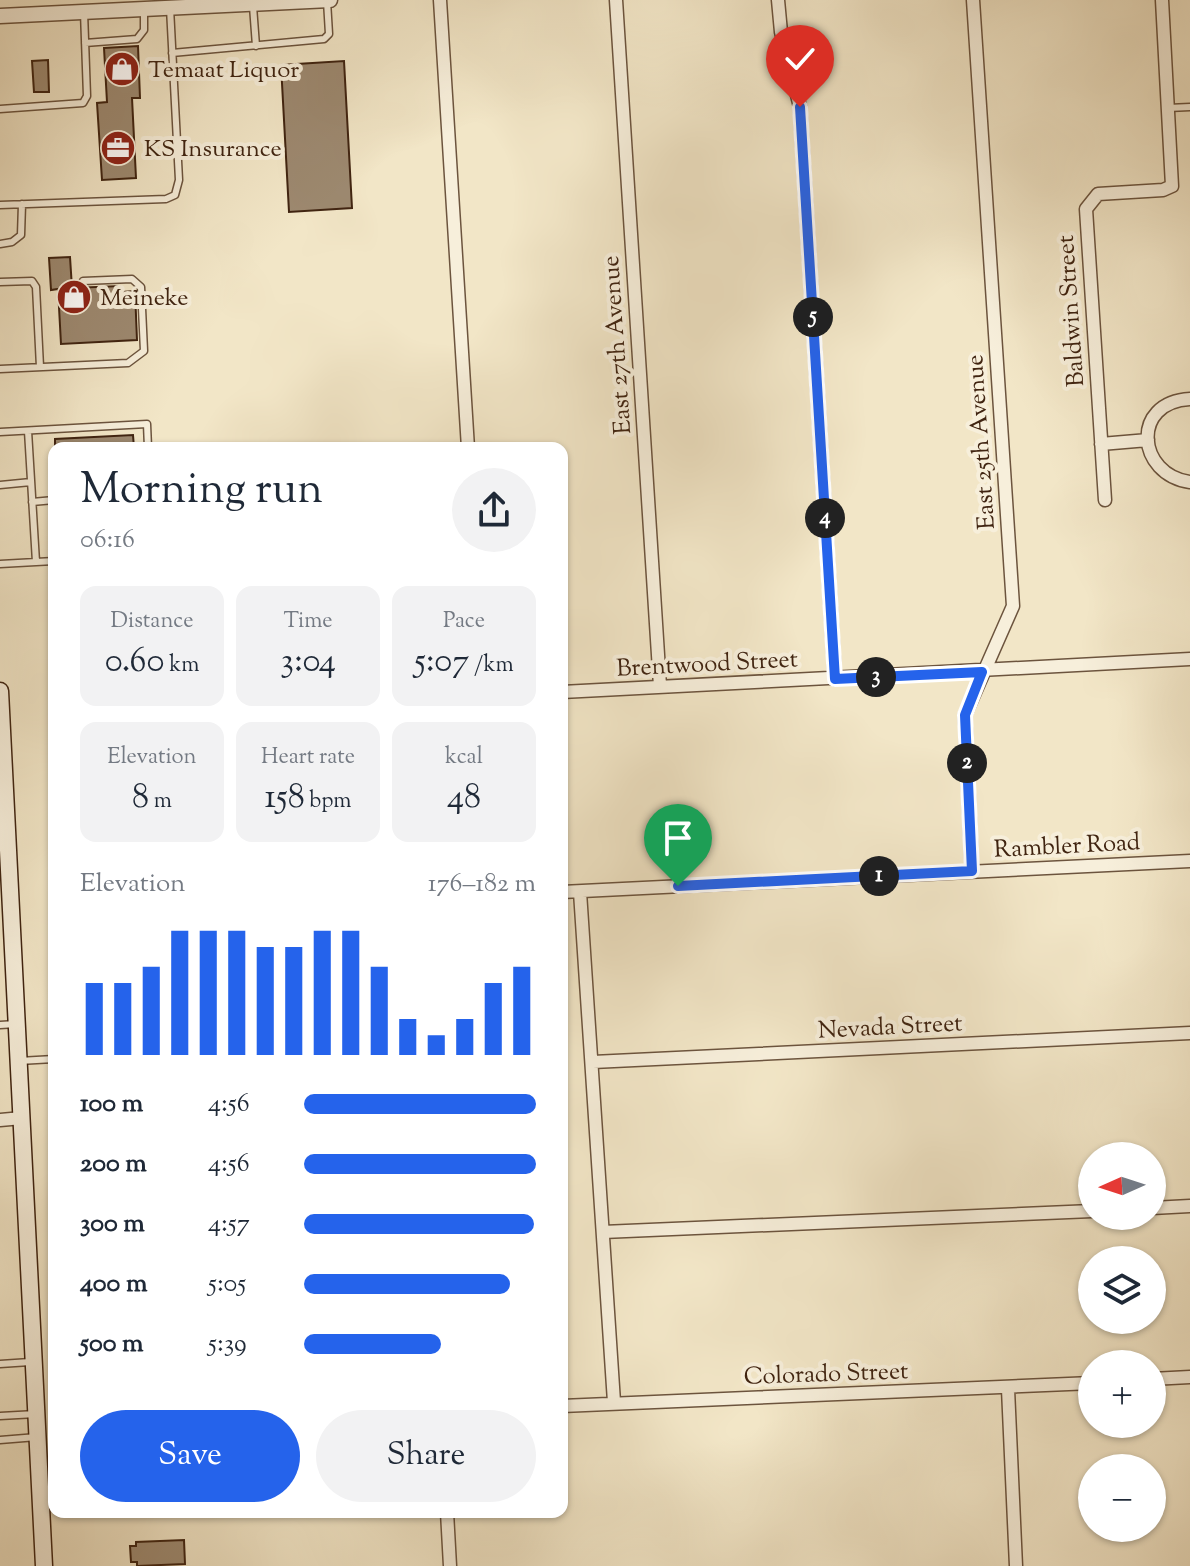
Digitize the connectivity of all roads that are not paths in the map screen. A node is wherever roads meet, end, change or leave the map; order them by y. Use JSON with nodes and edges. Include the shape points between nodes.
{"nodes":[{"id":1,"x":329,"y":0,"type":"edge"},
{"id":2,"x":440,"y":0,"type":"edge"},
{"id":3,"x":616,"y":0,"type":"edge"},
{"id":4,"x":778,"y":0,"type":"edge"},
{"id":5,"x":973,"y":0,"type":"edge"},
{"id":6,"x":1162,"y":0,"type":"edge"},
{"id":7,"x":216,"y":3,"type":"edge"},
{"id":8,"x":253,"y":4,"type":"junction"},
{"id":9,"x":170,"y":7,"type":"junction"},
{"id":10,"x":144,"y":9,"type":"junction"},
{"id":11,"x":84,"y":12,"type":"junction"},
{"id":12,"x":0,"y":16,"type":"edge"},
{"id":13,"x":85,"y":43,"type":"junction"},
{"id":14,"x":256,"y":46,"type":"junction"},
{"id":15,"x":172,"y":53,"type":"junction"},
{"id":16,"x":1190,"y":107,"type":"edge"},
{"id":17,"x":1168,"y":108,"type":"junction"},
{"id":18,"x":0,"y":109,"type":"edge"},
{"id":19,"x":22,"y":204,"type":"junction"},
{"id":20,"x":0,"y":205,"type":"edge"},
{"id":21,"x":0,"y":244,"type":"edge"},
{"id":22,"x":83,"y":281,"type":"dead end"},
{"id":23,"x":0,"y":282,"type":"edge"},
{"id":24,"x":40,"y":367,"type":"junction"},
{"id":25,"x":0,"y":369,"type":"edge"},
{"id":26,"x":1190,"y":399,"type":"edge"},
{"id":27,"x":28,"y":431,"type":"junction"},
{"id":28,"x":0,"y":432,"type":"edge"},
{"id":29,"x":1148,"y":440,"type":"junction"},
{"id":30,"x":148,"y":442,"type":"edge"},
{"id":31,"x":468,"y":442,"type":"edge"},
{"id":32,"x":1101,"y":444,"type":"junction"},
{"id":33,"x":31,"y":482,"type":"junction"},
{"id":34,"x":1190,"y":482,"type":"edge"},
{"id":35,"x":0,"y":485,"type":"edge"},
{"id":36,"x":1105,"y":500,"type":"dead end"},
{"id":37,"x":48,"y":501,"type":"edge"},
{"id":38,"x":32,"y":502,"type":"junction"},
{"id":39,"x":48,"y":561,"type":"edge"},
{"id":40,"x":36,"y":562,"type":"junction"},
{"id":41,"x":0,"y":564,"type":"edge"},
{"id":42,"x":1190,"y":659,"type":"edge"},
{"id":43,"x":982,"y":672,"type":"junction"},
{"id":44,"x":835,"y":679,"type":"junction"},
{"id":45,"x":660,"y":686,"type":"junction"},
{"id":46,"x":0,"y":691,"type":"edge"},
{"id":47,"x":568,"y":692,"type":"edge"},
{"id":48,"x":1,"y":741,"type":"edge"},
{"id":49,"x":4,"y":834,"type":"edge"},
{"id":50,"x":1190,"y":861,"type":"edge"},
{"id":51,"x":972,"y":871,"type":"junction"},
{"id":52,"x":568,"y":892,"type":"edge"},
{"id":53,"x":580,"y":892,"type":"junction"},
{"id":54,"x":6,"y":938,"type":"edge"},
{"id":55,"x":17,"y":1024,"type":"junction"},
{"id":56,"x":0,"y":1025,"type":"edge"},
{"id":57,"x":1190,"y":1033,"type":"edge"},
{"id":58,"x":48,"y":1059,"type":"edge"},
{"id":59,"x":19,"y":1061,"type":"junction"},
{"id":60,"x":593,"y":1062,"type":"junction"},
{"id":61,"x":22,"y":1118,"type":"junction"},
{"id":62,"x":0,"y":1120,"type":"edge"},
{"id":63,"x":1190,"y":1206,"type":"edge"},
{"id":64,"x":1166,"y":1207,"type":"edge"},
{"id":65,"x":1078,"y":1212,"type":"edge"},
{"id":66,"x":603,"y":1232,"type":"junction"},
{"id":67,"x":34,"y":1362,"type":"junction"},
{"id":68,"x":0,"y":1364,"type":"edge"},
{"id":69,"x":1190,"y":1377,"type":"edge"},
{"id":70,"x":1166,"y":1378,"type":"edge"},
{"id":71,"x":1078,"y":1384,"type":"edge"},
{"id":72,"x":1008,"y":1389,"type":"junction"},
{"id":73,"x":614,"y":1402,"type":"junction"},
{"id":74,"x":568,"y":1406,"type":"edge"},
{"id":75,"x":36,"y":1414,"type":"junction"},
{"id":76,"x":0,"y":1416,"type":"edge"},
{"id":77,"x":37,"y":1437,"type":"junction"},
{"id":78,"x":0,"y":1440,"type":"edge"},
{"id":79,"x":447,"y":1518,"type":"edge"},
{"id":80,"x":44,"y":1566,"type":"edge"},
{"id":81,"x":450,"y":1566,"type":"edge"},
{"id":82,"x":1016,"y":1566,"type":"edge"}],
"edges":[{"from":1,"to":8,"type":"street"},
{"from":1,"to":14,"type":"lane","via":[[329,34],[324,39]]},
{"from":2,"to":31,"type":"street"},
{"from":3,"to":45,"type":"street","name":"East 27th Avenue"},
{"from":4,"to":44,"type":"street","via":[[800,107]]},
{"from":5,"to":43,"type":"street","name":"East 25th Avenue","via":[[1013,606]]},
{"from":6,"to":17,"type":"street","name":"Baldwin Street"},
{"from":7,"to":8,"type":"street"},
{"from":7,"to":9,"type":"street"},
{"from":8,"to":14,"type":"lane"},
{"from":9,"to":10,"type":"street"},
{"from":9,"to":15,"type":"lane"},
{"from":10,"to":11,"type":"street"},
{"from":10,"to":13,"type":"lane","via":[[144,30],[137,39]]},
{"from":11,"to":12,"type":"street"},
{"from":11,"to":13,"type":"lane"},
{"from":13,"to":18,"type":"lane","via":[[83,103]]},
{"from":14,"to":15,"type":"lane"},
{"from":15,"to":19,"type":"lane","via":[[179,180],[175,195]]},
{"from":16,"to":17,"type":"lane"},
{"from":17,"to":32,"type":"street","name":"Baldwin Street","via":[[1172,186],[1098,194],[1086,209]]},
{"from":19,"to":20,"type":"lane"},
{"from":19,"to":21,"type":"lane","via":[[21,235]]},
{"from":22,"to":24,"type":"lane","via":[[132,279],[141,287],[144,351],[128,363]]},
{"from":23,"to":24,"type":"lane","via":[[32,281],[36,287]]},
{"from":24,"to":25,"type":"lane"},
{"from":26,"to":29,"type":"street","via":[[1173,400],[1158,409],[1147,428]]},
{"from":27,"to":28,"type":"lane"},
{"from":27,"to":30,"type":"lane","via":[[147,424]]},
{"from":27,"to":33,"type":"lane"},
{"from":29,"to":32,"type":"street"},
{"from":29,"to":34,"type":"street","via":[[1157,464],[1170,476]]},
{"from":32,"to":36,"type":"street","name":"Baldwin Street"},
{"from":33,"to":35,"type":"lane"},
{"from":33,"to":38,"type":"lane"},
{"from":37,"to":38,"type":"lane"},
{"from":38,"to":40,"type":"lane"},
{"from":39,"to":40,"type":"lane"},
{"from":40,"to":41,"type":"lane"},
{"from":42,"to":43,"type":"street","name":"Brentwood Street"},
{"from":43,"to":44,"type":"street","name":"Brentwood Street"},
{"from":43,"to":51,"type":"street","name":"East 25th Avenue","via":[[965,715]]},
{"from":44,"to":45,"type":"street","name":"Brentwood Street"},
{"from":45,"to":47,"type":"street","name":"Brentwood Street"},
{"from":46,"to":48,"type":"main road"},
{"from":48,"to":49,"type":"main road"},
{"from":49,"to":54,"type":"main road"},
{"from":50,"to":51,"type":"street","name":"Rambler Road"},
{"from":51,"to":53,"type":"street","name":"Rambler Road"},
{"from":52,"to":53,"type":"street","name":"Rambler Road"},
{"from":53,"to":60,"type":"street"},
{"from":54,"to":55,"type":"main road"},
{"from":55,"to":56,"type":"lane"},
{"from":55,"to":59,"type":"main road"},
{"from":57,"to":60,"type":"street","name":"Nevada Street"},
{"from":58,"to":59,"type":"lane"},
{"from":59,"to":61,"type":"main road"},
{"from":60,"to":66,"type":"street"},
{"from":61,"to":62,"type":"street"},
{"from":61,"to":67,"type":"main road"},
{"from":63,"to":64,"type":"street"},
{"from":65,"to":66,"type":"street"},
{"from":66,"to":73,"type":"street"},
{"from":67,"to":68,"type":"lane"},
{"from":67,"to":75,"type":"main road"},
{"from":69,"to":70,"type":"street"},
{"from":71,"to":72,"type":"street","name":"Colorado Street"},
{"from":72,"to":73,"type":"street","name":"Colorado Street"},
{"from":72,"to":82,"type":"street"},
{"from":73,"to":74,"type":"street","name":"Colorado Street"},
{"from":75,"to":76,"type":"lane"},
{"from":75,"to":77,"type":"main road"},
{"from":77,"to":78,"type":"lane"},
{"from":77,"to":80,"type":"main road"},
{"from":79,"to":81,"type":"street"}]}
